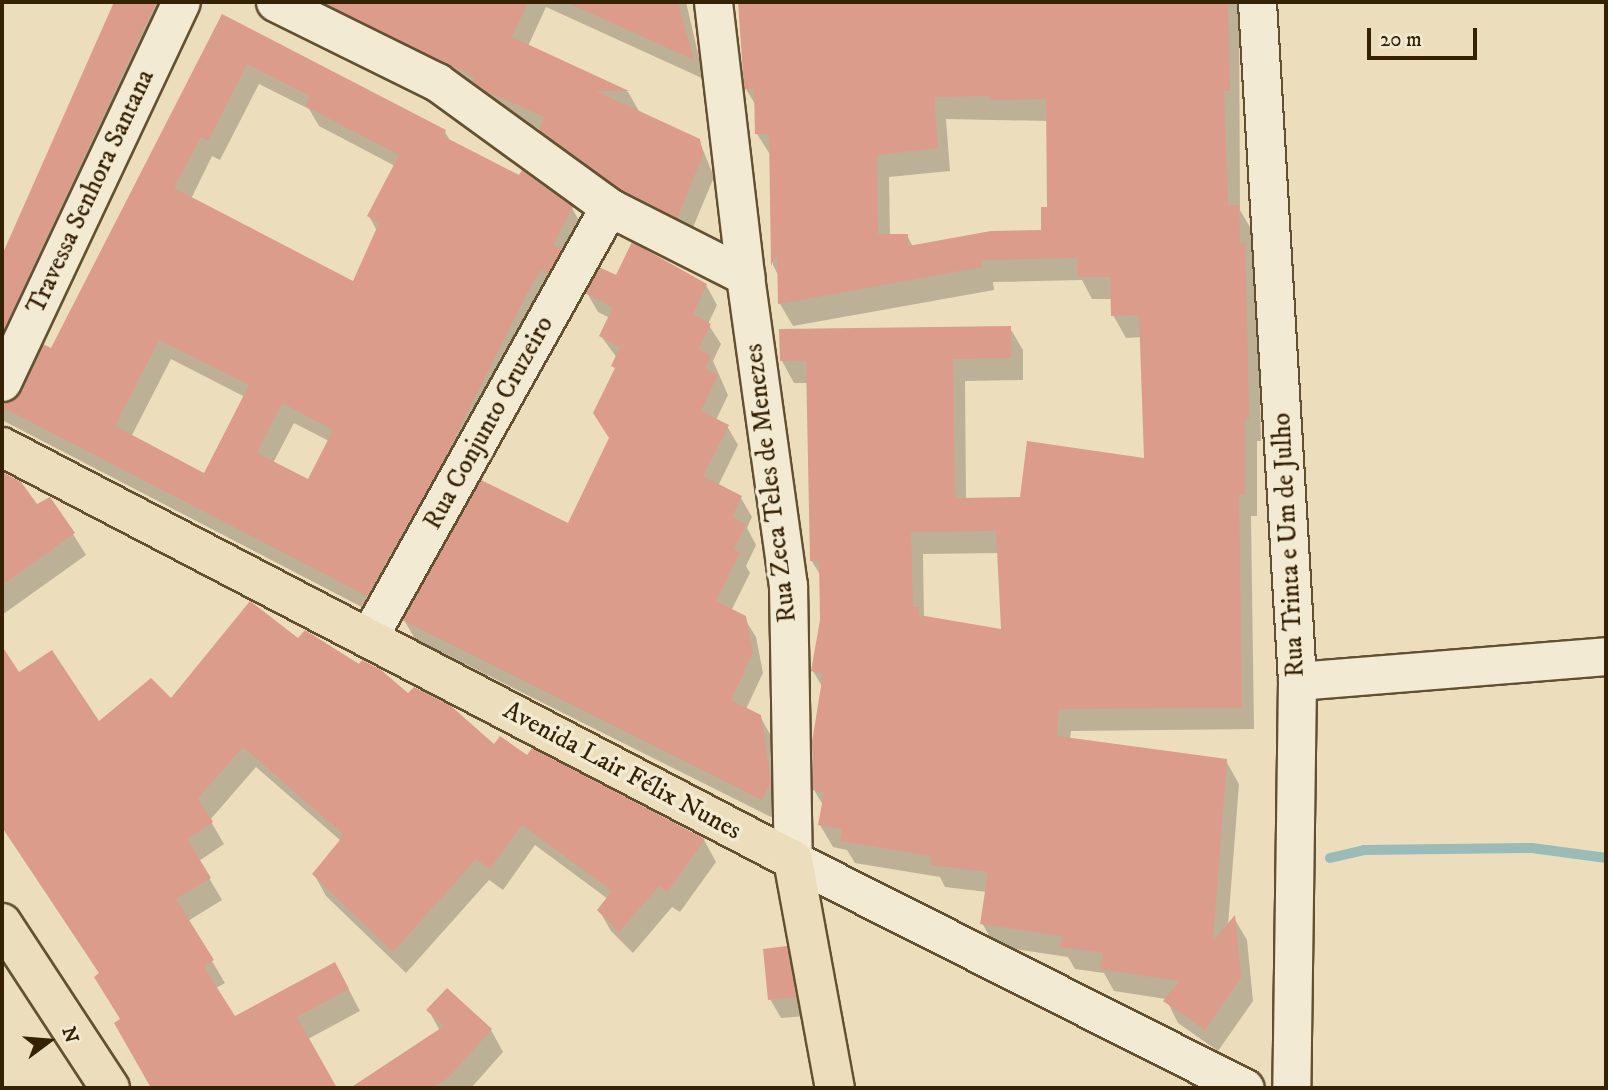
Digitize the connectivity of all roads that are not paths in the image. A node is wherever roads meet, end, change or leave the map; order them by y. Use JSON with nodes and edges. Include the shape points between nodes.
{"nodes":[{"id":1,"x":181,"y":2,"type":"edge"},
{"id":2,"x":275,"y":2,"type":"edge"},
{"id":3,"x":713,"y":2,"type":"edge"},
{"id":4,"x":1257,"y":2,"type":"edge"},
{"id":5,"x":609,"y":207,"type":"junction"},
{"id":6,"x":745,"y":276,"type":"junction"},
{"id":7,"x":2,"y":382,"type":"edge"},
{"id":8,"x":2,"y":447,"type":"edge"},
{"id":9,"x":368,"y":638,"type":"junction"},
{"id":10,"x":1606,"y":656,"type":"edge"},
{"id":11,"x":1297,"y":681,"type":"junction"},
{"id":12,"x":793,"y":860,"type":"junction"},
{"id":13,"x":2,"y":923,"type":"edge"},
{"id":14,"x":110,"y":1088,"type":"edge"},
{"id":15,"x":835,"y":1088,"type":"edge"},
{"id":16,"x":1245,"y":1088,"type":"edge"},
{"id":17,"x":1291,"y":1088,"type":"edge"}],
"edges":[{"from":1,"to":7,"type":"street","name":"Travessa Senhora Santana"},
{"from":2,"to":5,"type":"street","via":[[438,82]]},
{"from":3,"to":6,"type":"street","name":"Rua Zeca Teles de Menezes"},
{"from":4,"to":11,"type":"street","name":"Rua Trinta e Um de Julho"},
{"from":5,"to":6,"type":"street"},
{"from":5,"to":9,"type":"street","name":"Rua Conjunto Cruzeiro"},
{"from":6,"to":12,"type":"street","name":"Rua Zeca Teles de Menezes","via":[[788,585]]},
{"from":8,"to":9,"type":"main road","name":"Avenida Lair Félix Nunes"},
{"from":9,"to":12,"type":"main road","name":"Avenida Lair Félix Nunes"},
{"from":10,"to":11,"type":"street"},
{"from":11,"to":17,"type":"street","name":"Rua Trinta e Um de Julho"},
{"from":12,"to":15,"type":"main road","name":"Rua Zeca Teles de Menezes"},
{"from":12,"to":16,"type":"street","name":"Avenida Lair Félix Nunes"},
{"from":13,"to":14,"type":"main road"}]}
